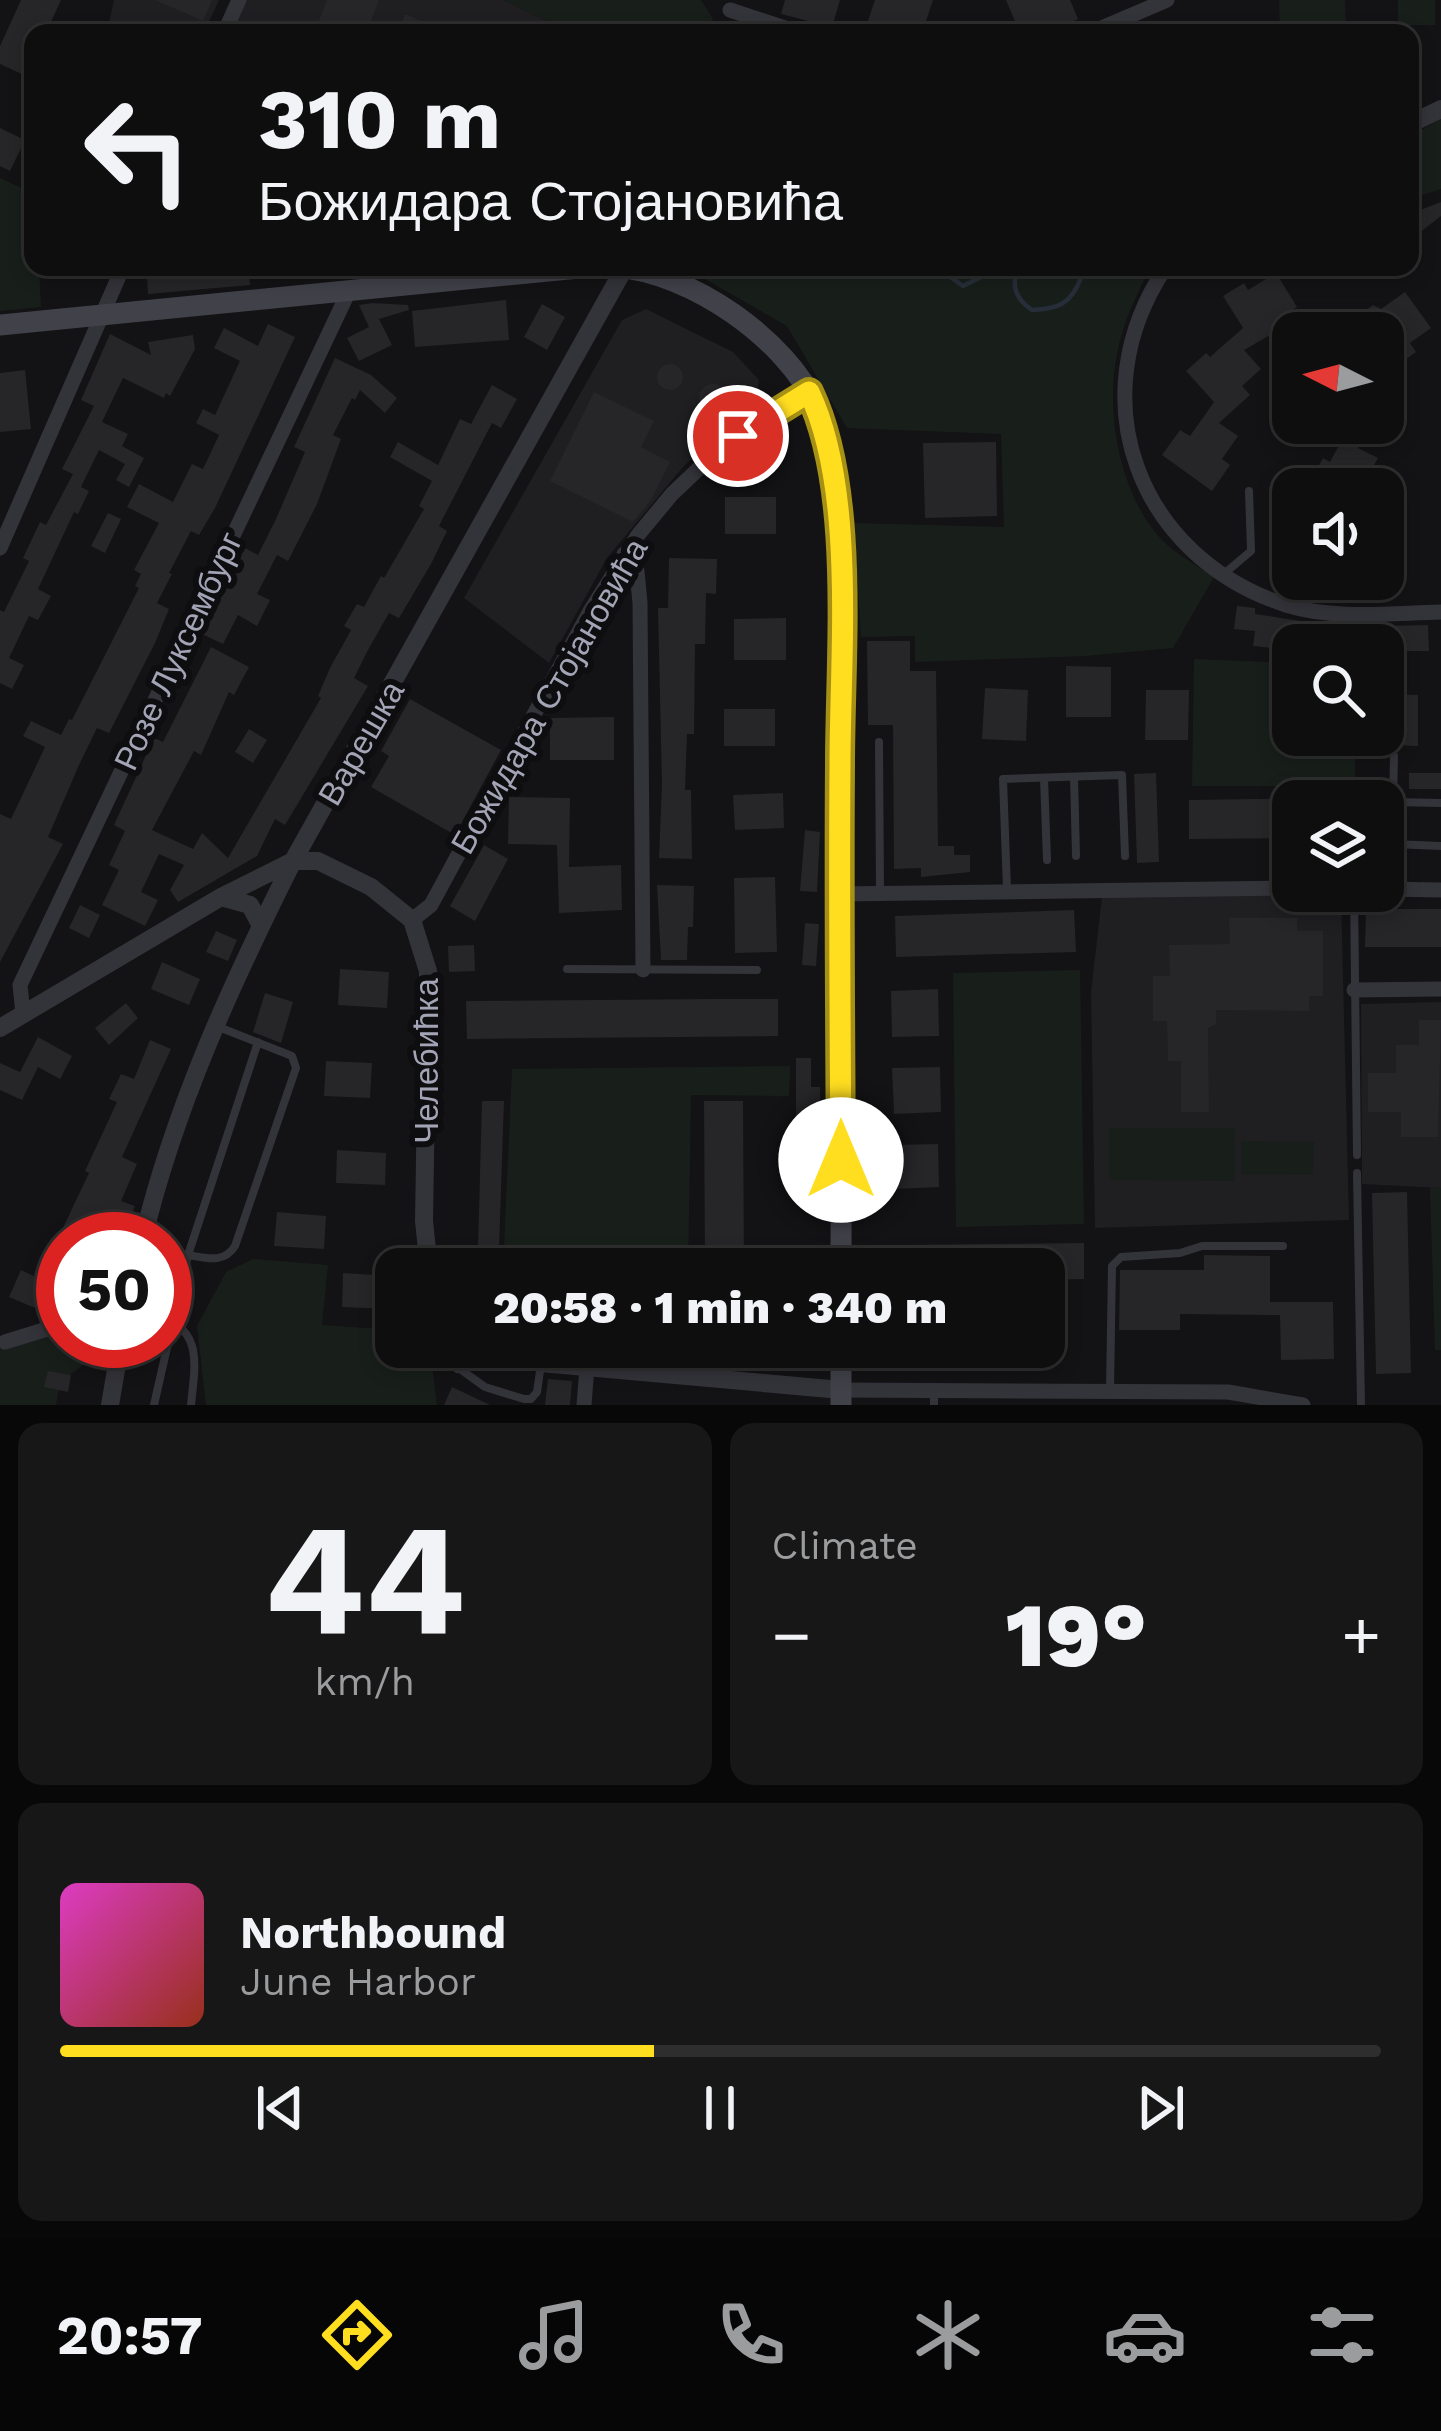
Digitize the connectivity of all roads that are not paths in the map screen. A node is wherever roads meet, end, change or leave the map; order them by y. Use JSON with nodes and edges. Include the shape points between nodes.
{"nodes":[{"id":1,"x":1167,"y":0,"type":"edge"},
{"id":2,"x":730,"y":10,"type":"dead end"},
{"id":3,"x":773,"y":24,"type":"edge"},
{"id":4,"x":1111,"y":24,"type":"edge"},
{"id":5,"x":119,"y":276,"type":"edge"},
{"id":6,"x":499,"y":276,"type":"edge"},
{"id":7,"x":620,"y":276,"type":"edge"},
{"id":8,"x":651,"y":276,"type":"edge"},
{"id":9,"x":1161,"y":276,"type":"edge"},
{"id":10,"x":349,"y":291,"type":"junction"},
{"id":11,"x":100,"y":316,"type":"junction"},
{"id":12,"x":0,"y":325,"type":"edge"},
{"id":13,"x":809,"y":392,"type":"junction"},
{"id":14,"x":1249,"y":491,"type":"dead end"},
{"id":15,"x":0,"y":548,"type":"edge"},
{"id":16,"x":624,"y":554,"type":"junction"},
{"id":17,"x":1224,"y":574,"type":"junction"},
{"id":18,"x":1441,"y":613,"type":"edge"},
{"id":19,"x":879,"y":742,"type":"dead end"},
{"id":20,"x":1394,"y":756,"type":"dead end"},
{"id":21,"x":1074,"y":777,"type":"junction"},
{"id":22,"x":1045,"y":778,"type":"junction"},
{"id":23,"x":1394,"y":780,"type":"edge"},
{"id":24,"x":1404,"y":802,"type":"edge"},
{"id":25,"x":1441,"y":802,"type":"edge"},
{"id":26,"x":1404,"y":844,"type":"edge"},
{"id":27,"x":1441,"y":846,"type":"edge"},
{"id":28,"x":1076,"y":856,"type":"dead end"},
{"id":29,"x":1125,"y":856,"type":"dead end"},
{"id":30,"x":1047,"y":860,"type":"dead end"},
{"id":31,"x":293,"y":861,"type":"junction"},
{"id":32,"x":1272,"y":888,"type":"edge"},
{"id":33,"x":1404,"y":889,"type":"edge"},
{"id":34,"x":1007,"y":890,"type":"junction"},
{"id":35,"x":1441,"y":890,"type":"edge"},
{"id":36,"x":880,"y":893,"type":"junction"},
{"id":37,"x":839,"y":894,"type":"junction"},
{"id":38,"x":221,"y":897,"type":"junction"},
{"id":39,"x":1354,"y":912,"type":"edge"},
{"id":40,"x":412,"y":920,"type":"junction"},
{"id":41,"x":261,"y":926,"type":"junction"},
{"id":42,"x":567,"y":969,"type":"dead end"},
{"id":43,"x":644,"y":970,"type":"junction"},
{"id":44,"x":757,"y":970,"type":"dead end"},
{"id":45,"x":1441,"y":989,"type":"edge"},
{"id":46,"x":1354,"y":990,"type":"junction"},
{"id":47,"x":23,"y":1014,"type":"junction"},
{"id":48,"x":215,"y":1025,"type":"junction"},
{"id":49,"x":0,"y":1028,"type":"edge"},
{"id":50,"x":258,"y":1042,"type":"junction"},
{"id":51,"x":1357,"y":1155,"type":"dead end"},
{"id":52,"x":1357,"y":1173,"type":"dead end"},
{"id":53,"x":151,"y":1212,"type":"edge"},
{"id":54,"x":192,"y":1243,"type":"edge"},
{"id":55,"x":1283,"y":1246,"type":"dead end"},
{"id":56,"x":427,"y":1248,"type":"edge"},
{"id":57,"x":842,"y":1248,"type":"edge"},
{"id":58,"x":192,"y":1256,"type":"edge"},
{"id":59,"x":36,"y":1332,"type":"edge"},
{"id":60,"x":5,"y":1342,"type":"dead end"},
{"id":61,"x":192,"y":1345,"type":"edge"},
{"id":62,"x":116,"y":1368,"type":"edge"},
{"id":63,"x":160,"y":1368,"type":"edge"},
{"id":64,"x":540,"y":1368,"type":"edge"},
{"id":65,"x":587,"y":1368,"type":"edge"},
{"id":66,"x":595,"y":1368,"type":"edge"},
{"id":67,"x":457,"y":1369,"type":"edge"},
{"id":68,"x":1110,"y":1391,"type":"junction"},
{"id":69,"x":841,"y":1397,"type":"edge"},
{"id":70,"x":934,"y":1398,"type":"edge"},
{"id":71,"x":1035,"y":1399,"type":"edge"},
{"id":72,"x":110,"y":1405,"type":"edge"},
{"id":73,"x":154,"y":1405,"type":"edge"},
{"id":74,"x":190,"y":1405,"type":"edge"},
{"id":75,"x":584,"y":1405,"type":"edge"},
{"id":76,"x":1303,"y":1405,"type":"edge"},
{"id":77,"x":1361,"y":1405,"type":"edge"}],
"edges":[{"from":1,"to":4,"type":"street"},
{"from":2,"to":3,"type":"street"},
{"from":5,"to":11,"type":"street"},
{"from":6,"to":10,"type":"main road"},
{"from":7,"to":31,"type":"street","name":"Варешка"},
{"from":8,"to":13,"type":"main road","via":[[753,327]]},
{"from":9,"to":17,"type":"street","via":[[1129,345],[1134,460],[1169,528]]},
{"from":10,"to":11,"type":"main road"},
{"from":10,"to":47,"type":"street","name":"Розе Луксембург","via":[[20,985]]},
{"from":11,"to":12,"type":"main road"},
{"from":11,"to":15,"type":"street"},
{"from":13,"to":16,"type":"street","name":"Божидара Стојановића","via":[[692,474]]},
{"from":13,"to":37,"type":"main road","via":[[836,480]]},
{"from":14,"to":17,"type":"lane","via":[[1251,551]]},
{"from":16,"to":40,"type":"street","name":"Божидара Стојановића","via":[[431,905]]},
{"from":16,"to":43,"type":"street","via":[[637,571],[640,603]]},
{"from":17,"to":18,"type":"street","via":[[1299,608]]},
{"from":19,"to":36,"type":"lane"},
{"from":20,"to":23,"type":"lane"},
{"from":21,"to":22,"type":"lane"},
{"from":21,"to":28,"type":"lane"},
{"from":21,"to":29,"type":"lane","via":[[1122,775]]},
{"from":22,"to":30,"type":"lane"},
{"from":22,"to":34,"type":"lane","via":[[1003,779]]},
{"from":24,"to":25,"type":"lane"},
{"from":26,"to":27,"type":"lane"},
{"from":31,"to":38,"type":"street"},
{"from":31,"to":40,"type":"street","via":[[328,865]]},
{"from":31,"to":41,"type":"street","name":"Варешка"},
{"from":32,"to":34,"type":"street"},
{"from":33,"to":35,"type":"street"},
{"from":34,"to":36,"type":"street"},
{"from":36,"to":37,"type":"street"},
{"from":37,"to":57,"type":"main road"},
{"from":38,"to":41,"type":"street","via":[[250,905]]},
{"from":38,"to":47,"type":"street"},
{"from":39,"to":46,"type":"lane"},
{"from":40,"to":56,"type":"street","name":"Челебићка","via":[[429,987]]},
{"from":41,"to":48,"type":"street","name":"Варешка"},
{"from":42,"to":43,"type":"lane"},
{"from":43,"to":44,"type":"lane"},
{"from":45,"to":46,"type":"street"},
{"from":46,"to":51,"type":"lane"},
{"from":47,"to":49,"type":"street"},
{"from":48,"to":50,"type":"lane"},
{"from":48,"to":53,"type":"street","name":"Варешка"},
{"from":50,"to":54,"type":"lane"},
{"from":50,"to":58,"type":"lane","via":[[292,1056],[296,1068],[235,1246],[218,1259]]},
{"from":52,"to":77,"type":"lane"},
{"from":55,"to":68,"type":"lane","via":[[1121,1257],[1112,1265]]},
{"from":59,"to":60,"type":"street"},
{"from":61,"to":74,"type":"lane"},
{"from":62,"to":72,"type":"street"},
{"from":63,"to":73,"type":"lane"},
{"from":64,"to":67,"type":"lane","via":[[531,1399],[498,1393]]},
{"from":65,"to":75,"type":"street"},
{"from":66,"to":69,"type":"street"},
{"from":68,"to":71,"type":"street"},
{"from":68,"to":76,"type":"street","via":[[1228,1392]]},
{"from":69,"to":70,"type":"street"},
{"from":70,"to":71,"type":"street"}]}
